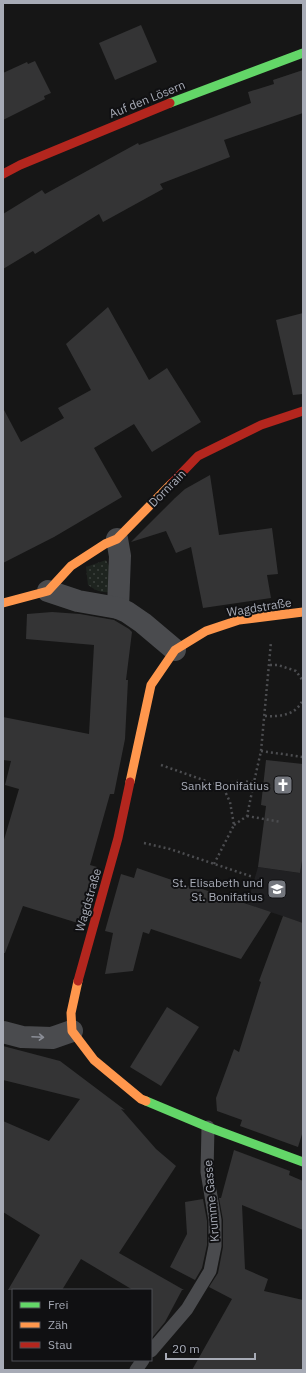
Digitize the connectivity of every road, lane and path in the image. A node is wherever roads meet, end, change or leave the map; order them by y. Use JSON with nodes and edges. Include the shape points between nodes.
{"nodes":[{"id":1,"x":303,"y":53,"type":"edge"},
{"id":2,"x":3,"y":174,"type":"edge"},
{"id":3,"x":303,"y":411,"type":"edge"},
{"id":4,"x":117,"y":539,"type":"junction"},
{"id":5,"x":48,"y":591,"type":"junction"},
{"id":6,"x":3,"y":603,"type":"edge"},
{"id":7,"x":118,"y":608,"type":"junction"},
{"id":8,"x":303,"y":612,"type":"edge"},
{"id":9,"x":270,"y":616,"type":"junction"},
{"id":10,"x":175,"y":650,"type":"junction"},
{"id":11,"x":270,"y":665,"type":"junction"},
{"id":12,"x":303,"y":681,"type":"edge"},
{"id":13,"x":303,"y":699,"type":"edge"},
{"id":14,"x":265,"y":716,"type":"junction"},
{"id":15,"x":261,"y":751,"type":"junction"},
{"id":16,"x":303,"y":757,"type":"edge"},
{"id":17,"x":134,"y":759,"type":"junction"},
{"id":18,"x":254,"y":782,"type":"junction"},
{"id":19,"x":223,"y":787,"type":"junction"},
{"id":20,"x":247,"y":816,"type":"junction"},
{"id":21,"x":280,"y":822,"type":"dead end"},
{"id":22,"x":234,"y":825,"type":"junction"},
{"id":23,"x":118,"y":838,"type":"junction"},
{"id":24,"x":214,"y":864,"type":"junction"},
{"id":25,"x":253,"y":877,"type":"dead end"},
{"id":26,"x":3,"y":1032,"type":"edge"},
{"id":27,"x":72,"y":1032,"type":"junction"},
{"id":28,"x":208,"y":1127,"type":"junction"},
{"id":29,"x":303,"y":1162,"type":"edge"},
{"id":30,"x":152,"y":1350,"type":"edge"},
{"id":31,"x":142,"y":1361,"type":"edge"},
{"id":32,"x":136,"y":1370,"type":"edge"}],
"edges":[{"from":1,"to":2,"type":"street","name":"Auf den Lösern","via":[[188,95]]},
{"from":3,"to":4,"type":"street","name":"Dornrain","via":[[261,425],[198,456]]},
{"from":4,"to":5,"type":"street","name":"Dornrain","via":[[71,566]]},
{"from":4,"to":7,"type":"street","via":[[120,556]]},
{"from":5,"to":6,"type":"street"},
{"from":5,"to":7,"type":"street","via":[[78,601]]},
{"from":7,"to":10,"type":"street","via":[[143,623]]},
{"from":8,"to":9,"type":"street","name":"Wagdstraße"},
{"from":9,"to":10,"type":"street","name":"Wagdstraße","via":[[239,620],[206,631]]},
{"from":9,"to":11,"type":"path"},
{"from":10,"to":17,"type":"street","name":"Wagdstraße","via":[[151,685]]},
{"from":11,"to":12,"type":"path","via":[[296,671]]},
{"from":11,"to":14,"type":"path"},
{"from":13,"to":14,"type":"path","via":[[300,706],[280,717]]},
{"from":14,"to":15,"type":"path"},
{"from":15,"to":16,"type":"path"},
{"from":15,"to":18,"type":"path"},
{"from":17,"to":19,"type":"path","via":[[151,762]]},
{"from":17,"to":23,"type":"street","name":"Wagdstraße"},
{"from":18,"to":19,"type":"path","via":[[238,781]]},
{"from":18,"to":20,"type":"path"},
{"from":19,"to":22,"type":"path","via":[[230,802]]},
{"from":20,"to":21,"type":"path"},
{"from":20,"to":22,"type":"path"},
{"from":22,"to":24,"type":"path"},
{"from":23,"to":24,"type":"path","via":[[170,849]]},
{"from":23,"to":27,"type":"street","name":"Wagdstraße","via":[[78,980],[71,1013]]},
{"from":24,"to":25,"type":"path"},
{"from":26,"to":27,"type":"street","one_way":true,"via":[[22,1037],[52,1038]]},
{"from":27,"to":28,"type":"street","via":[[94,1060],[141,1099]]},
{"from":28,"to":29,"type":"street"},
{"from":28,"to":30,"type":"lane","name":"Krumme Gasse","via":[[207,1172],[215,1220],[215,1246],[210,1271],[187,1309]]},
{"from":31,"to":32,"type":"lane"}]}
